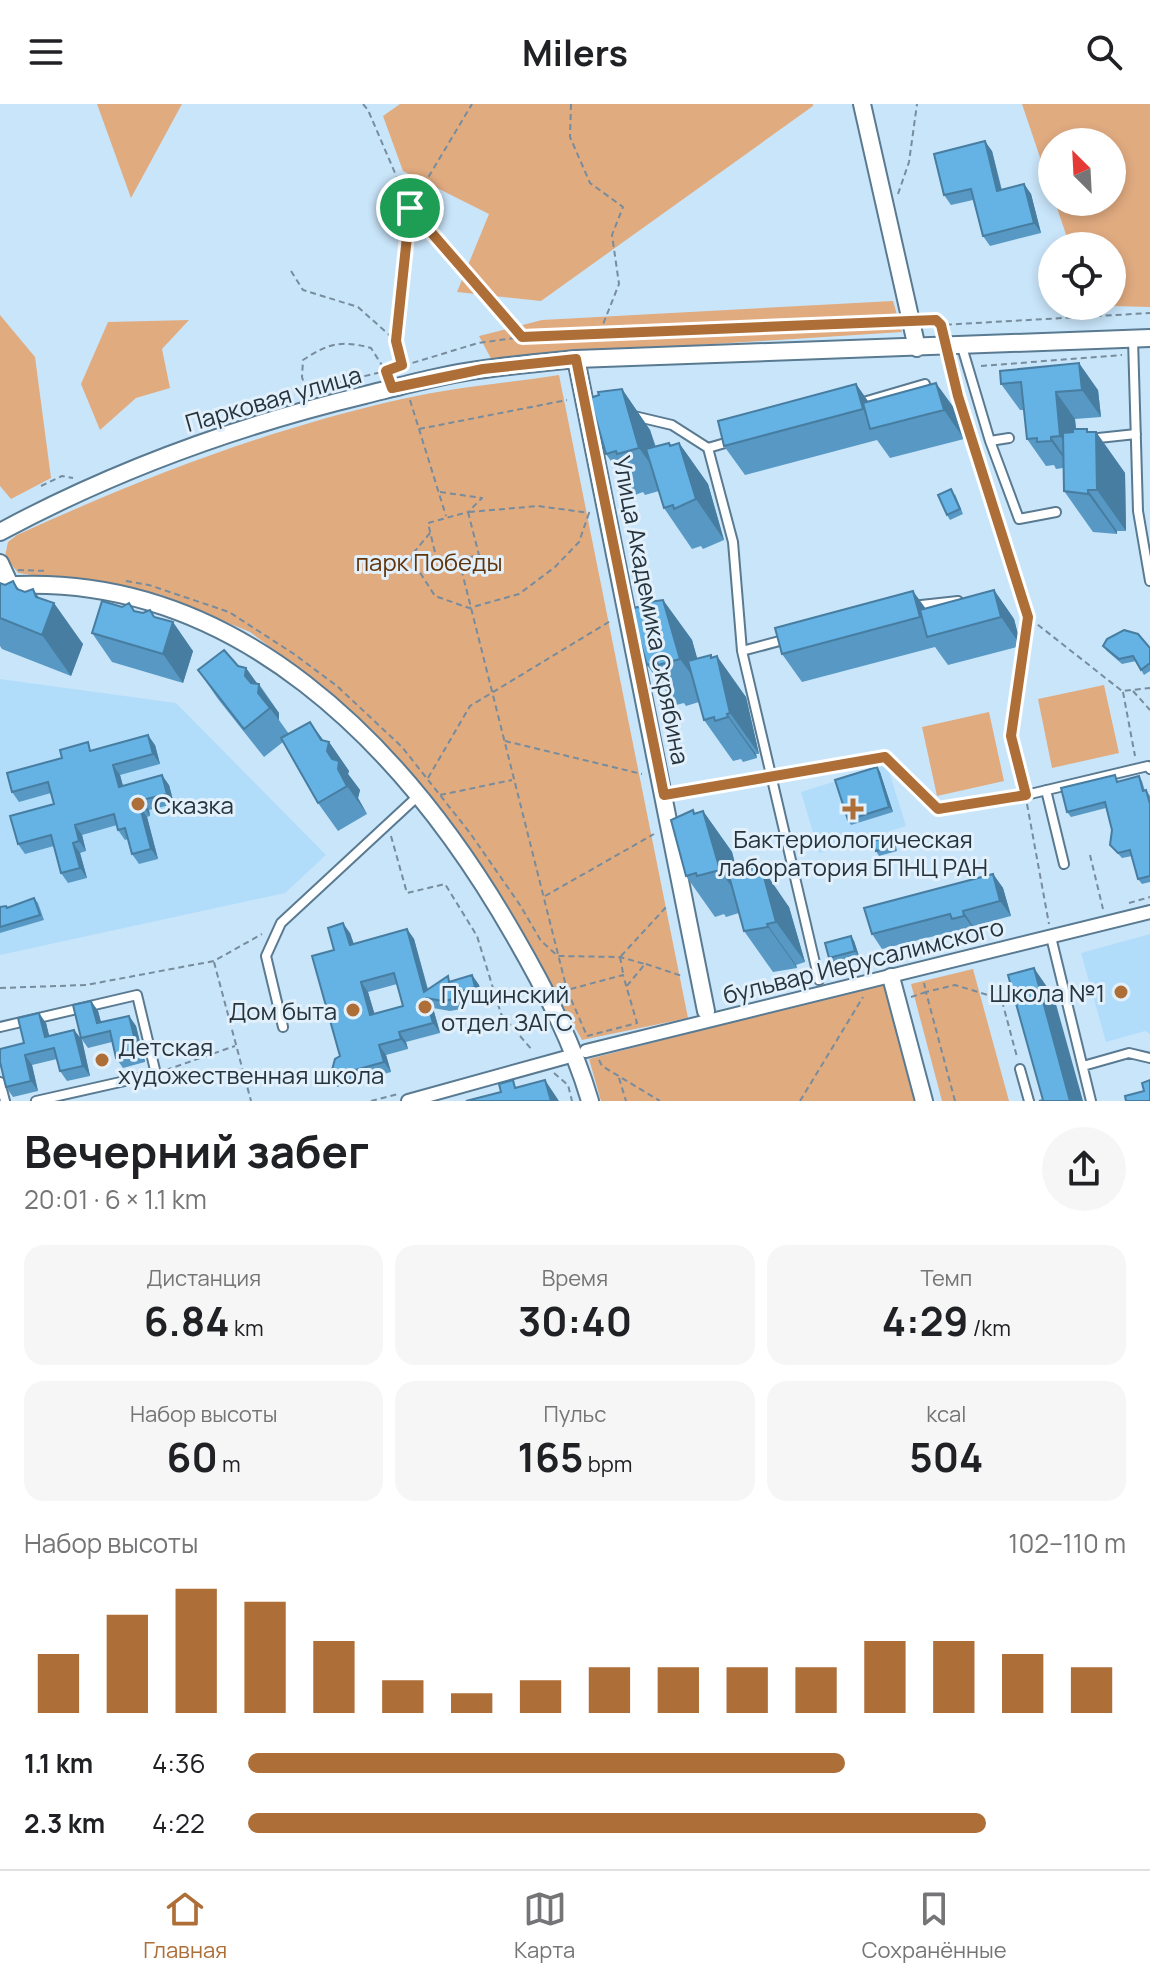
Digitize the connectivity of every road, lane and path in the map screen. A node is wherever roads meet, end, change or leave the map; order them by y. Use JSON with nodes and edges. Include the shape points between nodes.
{"nodes":[{"id":1,"x":363,"y":104,"type":"edge"},
{"id":2,"x":472,"y":104,"type":"edge"},
{"id":3,"x":571,"y":104,"type":"edge"},
{"id":4,"x":862,"y":104,"type":"edge"},
{"id":5,"x":917,"y":104,"type":"edge"},
{"id":6,"x":410,"y":208,"type":"junction"},
{"id":7,"x":887,"y":217,"type":"junction"},
{"id":8,"x":291,"y":271,"type":"dead end"},
{"id":9,"x":1150,"y":313,"type":"edge"},
{"id":10,"x":910,"y":321,"type":"junction"},
{"id":11,"x":599,"y":333,"type":"junction"},
{"id":12,"x":522,"y":337,"type":"junction"},
{"id":13,"x":396,"y":341,"type":"junction"},
{"id":14,"x":1139,"y":344,"type":"edge"},
{"id":15,"x":955,"y":347,"type":"junction"},
{"id":16,"x":917,"y":348,"type":"junction"},
{"id":17,"x":576,"y":359,"type":"junction"},
{"id":18,"x":402,"y":365,"type":"junction"},
{"id":19,"x":982,"y":365,"type":"dead end"},
{"id":20,"x":386,"y":371,"type":"junction"},
{"id":21,"x":925,"y":384,"type":"edge"},
{"id":22,"x":306,"y":390,"type":"junction"},
{"id":23,"x":400,"y":391,"type":"junction"},
{"id":24,"x":307,"y":397,"type":"dead end"},
{"id":25,"x":567,"y":400,"type":"dead end"},
{"id":26,"x":853,"y":405,"type":"edge"},
{"id":27,"x":629,"y":414,"type":"edge"},
{"id":28,"x":419,"y":429,"type":"junction"},
{"id":29,"x":1136,"y":434,"type":"junction"},
{"id":30,"x":1009,"y":438,"type":"dead end"},
{"id":31,"x":737,"y":439,"type":"edge"},
{"id":32,"x":1086,"y":439,"type":"edge"},
{"id":33,"x":990,"y":441,"type":"junction"},
{"id":34,"x":708,"y":448,"type":"junction"},
{"id":35,"x":438,"y":492,"type":"junction"},
{"id":36,"x":468,"y":512,"type":"junction"},
{"id":37,"x":1056,"y":512,"type":"dead end"},
{"id":38,"x":446,"y":517,"type":"junction"},
{"id":39,"x":16,"y":523,"type":"junction"},
{"id":40,"x":0,"y":532,"type":"edge"},
{"id":41,"x":430,"y":533,"type":"junction"},
{"id":42,"x":0,"y":545,"type":"edge"},
{"id":43,"x":459,"y":560,"type":"junction"},
{"id":44,"x":0,"y":563,"type":"edge"},
{"id":45,"x":1150,"y":581,"type":"edge"},
{"id":46,"x":5,"y":585,"type":"edge"},
{"id":47,"x":968,"y":600,"type":"edge"},
{"id":48,"x":909,"y":607,"type":"edge"},
{"id":49,"x":469,"y":608,"type":"junction"},
{"id":50,"x":624,"y":614,"type":"dead end"},
{"id":51,"x":1028,"y":617,"type":"junction"},
{"id":52,"x":803,"y":635,"type":"edge"},
{"id":53,"x":742,"y":651,"type":"junction"},
{"id":54,"x":1150,"y":688,"type":"edge"},
{"id":55,"x":1132,"y":690,"type":"junction"},
{"id":56,"x":491,"y":691,"type":"junction"},
{"id":57,"x":1122,"y":691,"type":"junction"},
{"id":58,"x":1150,"y":710,"type":"edge"},
{"id":59,"x":504,"y":741,"type":"junction"},
{"id":60,"x":1138,"y":768,"type":"junction"},
{"id":61,"x":1150,"y":769,"type":"edge"},
{"id":62,"x":639,"y":773,"type":"dead end"},
{"id":63,"x":770,"y":777,"type":"junction"},
{"id":64,"x":427,"y":779,"type":"dead end"},
{"id":65,"x":513,"y":780,"type":"junction"},
{"id":66,"x":1046,"y":790,"type":"junction"},
{"id":67,"x":439,"y":795,"type":"dead end"},
{"id":68,"x":664,"y":795,"type":"junction"},
{"id":69,"x":1026,"y":795,"type":"junction"},
{"id":70,"x":419,"y":796,"type":"junction"},
{"id":71,"x":388,"y":826,"type":"junction"},
{"id":72,"x":665,"y":828,"type":"dead end"},
{"id":73,"x":1090,"y":855,"type":"dead end"},
{"id":74,"x":1064,"y":864,"type":"dead end"},
{"id":75,"x":543,"y":897,"type":"junction"},
{"id":76,"x":669,"y":904,"type":"dead end"},
{"id":77,"x":1103,"y":909,"type":"dead end"},
{"id":78,"x":1150,"y":912,"type":"edge"},
{"id":79,"x":281,"y":923,"type":"junction"},
{"id":80,"x":1051,"y":937,"type":"junction"},
{"id":81,"x":558,"y":956,"type":"junction"},
{"id":82,"x":620,"y":957,"type":"junction"},
{"id":83,"x":214,"y":961,"type":"junction"},
{"id":84,"x":645,"y":964,"type":"junction"},
{"id":85,"x":623,"y":975,"type":"junction"},
{"id":86,"x":683,"y":976,"type":"dead end"},
{"id":87,"x":891,"y":977,"type":"junction"},
{"id":88,"x":819,"y":980,"type":"dead end"},
{"id":89,"x":872,"y":982,"type":"junction"},
{"id":90,"x":626,"y":987,"type":"junction"},
{"id":91,"x":0,"y":988,"type":"edge"},
{"id":92,"x":567,"y":990,"type":"junction"},
{"id":93,"x":1015,"y":995,"type":"edge"},
{"id":94,"x":1001,"y":999,"type":"junction"},
{"id":95,"x":706,"y":1011,"type":"dead end"},
{"id":96,"x":0,"y":1027,"type":"edge"},
{"id":97,"x":283,"y":1027,"type":"dead end"},
{"id":98,"x":236,"y":1046,"type":"junction"},
{"id":99,"x":590,"y":1050,"type":"joint"},
{"id":100,"x":567,"y":1057,"type":"dead end"},
{"id":101,"x":1150,"y":1058,"type":"edge"},
{"id":102,"x":544,"y":1064,"type":"junction"},
{"id":103,"x":1083,"y":1066,"type":"junction"},
{"id":104,"x":1020,"y":1069,"type":"joint"},
{"id":105,"x":156,"y":1074,"type":"junction"},
{"id":106,"x":619,"y":1077,"type":"junction"},
{"id":107,"x":0,"y":1082,"type":"edge"},
{"id":108,"x":5,"y":1101,"type":"edge"},
{"id":109,"x":36,"y":1101,"type":"edge"},
{"id":110,"x":251,"y":1101,"type":"edge"},
{"id":111,"x":408,"y":1101,"type":"edge"},
{"id":112,"x":572,"y":1101,"type":"edge"},
{"id":113,"x":590,"y":1101,"type":"edge"},
{"id":114,"x":626,"y":1101,"type":"edge"},
{"id":115,"x":660,"y":1101,"type":"edge"},
{"id":116,"x":800,"y":1101,"type":"edge"},
{"id":117,"x":924,"y":1101,"type":"edge"},
{"id":118,"x":955,"y":1101,"type":"edge"},
{"id":119,"x":1029,"y":1101,"type":"edge"},
{"id":120,"x":1091,"y":1101,"type":"edge"}],
"edges":[{"from":1,"to":6,"type":"path"},
{"from":2,"to":6,"type":"path"},
{"from":3,"to":11,"type":"path","via":[[570,137],[590,183],[623,207],[612,235],[619,284]]},
{"from":4,"to":7,"type":"street"},
{"from":5,"to":7,"type":"path","via":[[909,162]]},
{"from":6,"to":12,"type":"path"},
{"from":6,"to":13,"type":"path"},
{"from":7,"to":10,"type":"street"},
{"from":8,"to":13,"type":"path","via":[[303,290],[358,307]]},
{"from":9,"to":10,"type":"path","via":[[941,325],[936,320]]},
{"from":10,"to":11,"type":"path"},
{"from":10,"to":16,"type":"street"},
{"from":11,"to":12,"type":"path"},
{"from":12,"to":18,"type":"path","via":[[478,343]]},
{"from":13,"to":18,"type":"path"},
{"from":14,"to":15,"type":"street","name":"Парковая улица"},
{"from":14,"to":19,"type":"path"},
{"from":14,"to":29,"type":"lane"},
{"from":15,"to":16,"type":"street","name":"Парковая улица"},
{"from":15,"to":33,"type":"lane"},
{"from":15,"to":51,"type":"path","via":[[958,396]]},
{"from":16,"to":17,"type":"street","name":"Парковая улица"},
{"from":17,"to":23,"type":"street","name":"Парковая улица","via":[[483,369]]},
{"from":17,"to":68,"type":"street","name":"Улица Академика Скрябина","via":[[594,405]]},
{"from":18,"to":20,"type":"path"},
{"from":20,"to":22,"type":"path"},
{"from":20,"to":22,"type":"path","via":[[371,348],[350,342],[324,346],[303,360]]},
{"from":20,"to":23,"type":"path"},
{"from":21,"to":26,"type":"lane"},
{"from":22,"to":24,"type":"path"},
{"from":23,"to":28,"type":"path"},
{"from":23,"to":39,"type":"street","name":"Парковая улица","via":[[309,409],[211,438]]},
{"from":25,"to":28,"type":"path"},
{"from":27,"to":34,"type":"lane","via":[[672,425]]},
{"from":28,"to":35,"type":"path"},
{"from":29,"to":32,"type":"lane"},
{"from":29,"to":45,"type":"lane","via":[[1138,511]]},
{"from":30,"to":33,"type":"lane"},
{"from":31,"to":34,"type":"lane"},
{"from":33,"to":37,"type":"lane","via":[[1019,519]]},
{"from":34,"to":53,"type":"lane","via":[[733,542]]},
{"from":35,"to":36,"type":"path","via":[[482,498]]},
{"from":35,"to":38,"type":"path"},
{"from":36,"to":38,"type":"path"},
{"from":36,"to":43,"type":"path","via":[[479,555]]},
{"from":36,"to":49,"type":"path","via":[[538,506],[589,513],[579,542],[555,567],[519,594]]},
{"from":38,"to":41,"type":"path","via":[[428,523]]},
{"from":39,"to":40,"type":"street","name":"Парковая улица"},
{"from":39,"to":42,"type":"street"},
{"from":41,"to":43,"type":"path","via":[[438,565]]},
{"from":41,"to":49,"type":"path","via":[[410,557],[435,596]]},
{"from":43,"to":49,"type":"path"},
{"from":44,"to":46,"type":"street"},
{"from":46,"to":70,"type":"street","via":[[77,587],[124,595],[213,625],[252,646],[333,705]]},
{"from":47,"to":48,"type":"lane"},
{"from":49,"to":56,"type":"path"},
{"from":50,"to":56,"type":"path"},
{"from":51,"to":57,"type":"path"},
{"from":51,"to":69,"type":"path","via":[[1011,736]]},
{"from":52,"to":53,"type":"lane"},
{"from":53,"to":63,"type":"lane"},
{"from":54,"to":55,"type":"path"},
{"from":55,"to":57,"type":"path"},
{"from":55,"to":58,"type":"path"},
{"from":56,"to":59,"type":"path"},
{"from":56,"to":64,"type":"path","via":[[470,706]]},
{"from":57,"to":60,"type":"path"},
{"from":59,"to":62,"type":"path"},
{"from":59,"to":65,"type":"path"},
{"from":60,"to":61,"type":"lane"},
{"from":60,"to":66,"type":"lane"},
{"from":63,"to":68,"type":"lane"},
{"from":63,"to":69,"type":"lane","via":[[885,757],[938,809]]},
{"from":63,"to":88,"type":"lane"},
{"from":65,"to":67,"type":"path"},
{"from":65,"to":75,"type":"path"},
{"from":66,"to":69,"type":"lane"},
{"from":66,"to":74,"type":"lane"},
{"from":68,"to":95,"type":"street","name":"Улица Академика Скрябина"},
{"from":69,"to":80,"type":"path"},
{"from":70,"to":71,"type":"lane"},
{"from":70,"to":113,"type":"street","via":[[492,896],[575,1055]]},
{"from":71,"to":79,"type":"lane"},
{"from":71,"to":102,"type":"path","via":[[407,893],[445,884],[477,936],[501,1014]]},
{"from":72,"to":75,"type":"path"},
{"from":73,"to":77,"type":"path"},
{"from":75,"to":81,"type":"path"},
{"from":76,"to":82,"type":"path"},
{"from":78,"to":80,"type":"street","name":"бульвар Иерусалимского"},
{"from":79,"to":83,"type":"path"},
{"from":79,"to":97,"type":"lane","via":[[266,956]]},
{"from":80,"to":87,"type":"street","name":"бульвар Иерусалимского"},
{"from":80,"to":103,"type":"lane"},
{"from":81,"to":82,"type":"path"},
{"from":81,"to":92,"type":"path"},
{"from":82,"to":84,"type":"path"},
{"from":82,"to":85,"type":"path"},
{"from":83,"to":91,"type":"path","via":[[86,985]]},
{"from":83,"to":98,"type":"path"},
{"from":84,"to":86,"type":"path"},
{"from":84,"to":90,"type":"path"},
{"from":85,"to":90,"type":"path"},
{"from":85,"to":92,"type":"path"},
{"from":87,"to":89,"type":"street","name":"бульвар Иерусалимского"},
{"from":87,"to":117,"type":"street"},
{"from":89,"to":99,"type":"street","name":"бульвар Иерусалимского"},
{"from":89,"to":116,"type":"path"},
{"from":90,"to":92,"type":"path","via":[[637,1023],[587,1036]]},
{"from":93,"to":94,"type":"path"},
{"from":94,"to":104,"type":"path"},
{"from":94,"to":118,"type":"path","via":[[955,985],[926,992]]},
{"from":96,"to":105,"type":"lane","via":[[137,995]]},
{"from":98,"to":105,"type":"path"},
{"from":98,"to":110,"type":"path"},
{"from":99,"to":106,"type":"path"},
{"from":100,"to":102,"type":"street"},
{"from":101,"to":103,"type":"lane","via":[[1129,1053]]},
{"from":102,"to":111,"type":"street"},
{"from":102,"to":112,"type":"path","via":[[568,1085]]},
{"from":103,"to":120,"type":"lane"},
{"from":104,"to":119,"type":"lane"},
{"from":105,"to":109,"type":"lane"},
{"from":106,"to":114,"type":"path"},
{"from":106,"to":115,"type":"path"},
{"from":107,"to":108,"type":"lane"}]}
